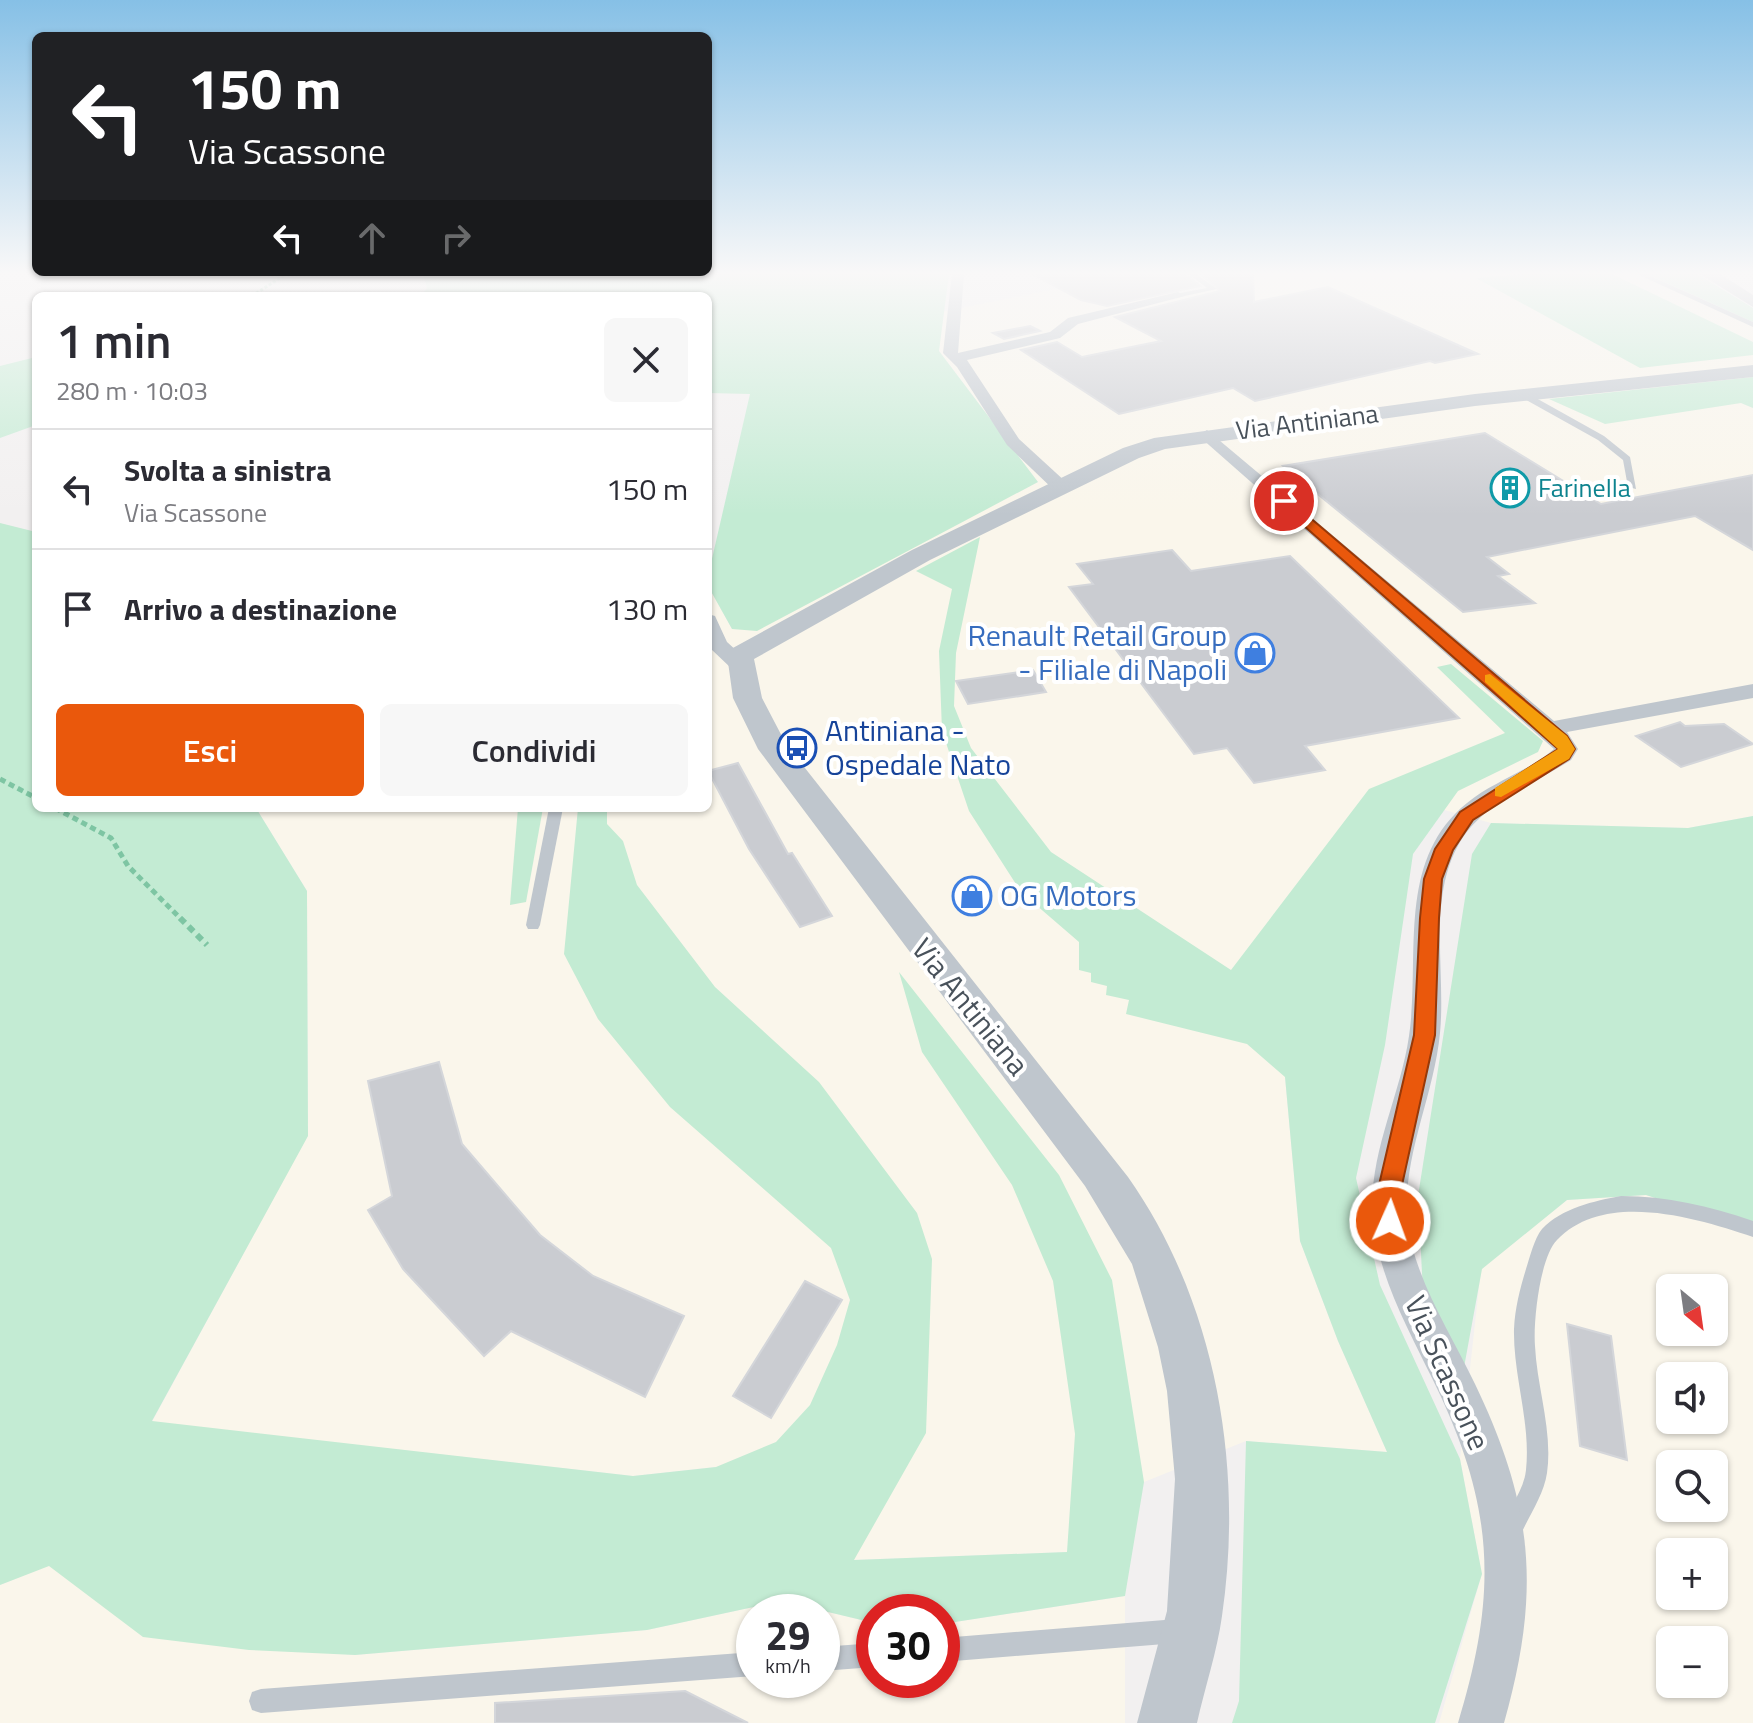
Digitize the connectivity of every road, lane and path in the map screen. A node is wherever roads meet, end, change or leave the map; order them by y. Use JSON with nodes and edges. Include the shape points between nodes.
{"nodes":[{"id":1,"x":951,"y":354,"type":"edge"},
{"id":2,"x":966,"y":354,"type":"edge"},
{"id":3,"x":960,"y":363,"type":"junction"},
{"id":4,"x":1751,"y":371,"type":"edge"},
{"id":5,"x":1524,"y":395,"type":"junction"},
{"id":6,"x":1207,"y":435,"type":"junction"},
{"id":7,"x":1061,"y":487,"type":"junction"},
{"id":8,"x":1633,"y":487,"type":"dead end"},
{"id":9,"x":712,"y":629,"type":"edge"},
{"id":10,"x":722,"y":652,"type":"edge"},
{"id":11,"x":1753,"y":691,"type":"edge"},
{"id":12,"x":1549,"y":729,"type":"junction"},
{"id":13,"x":0,"y":779,"type":"edge"},
{"id":14,"x":32,"y":796,"type":"edge"},
{"id":15,"x":62,"y":812,"type":"edge"},
{"id":16,"x":555,"y":812,"type":"edge"},
{"id":17,"x":533,"y":925,"type":"dead end"},
{"id":18,"x":207,"y":945,"type":"dead end"},
{"id":19,"x":1753,"y":1229,"type":"edge"},
{"id":20,"x":1508,"y":1537,"type":"junction"},
{"id":21,"x":1190,"y":1630,"type":"junction"},
{"id":22,"x":960,"y":1649,"type":"edge"},
{"id":23,"x":736,"y":1665,"type":"edge"},
{"id":24,"x":261,"y":1701,"type":"dead end"},
{"id":25,"x":1167,"y":1723,"type":"edge"},
{"id":26,"x":1481,"y":1723,"type":"edge"}],
"edges":[{"from":1,"to":3,"type":"street"},
{"from":2,"to":3,"type":"street"},
{"from":3,"to":7,"type":"street","via":[[1013,442]]},
{"from":4,"to":5,"type":"street","name":"Via Antiniana"},
{"from":5,"to":6,"type":"street","name":"Via Antiniana"},
{"from":5,"to":8,"type":"lane","via":[[1601,438],[1627,459]]},
{"from":6,"to":7,"type":"street","name":"Via Antiniana","via":[[1131,453]]},
{"from":6,"to":12,"type":"street"},
{"from":7,"to":10,"type":"street","name":"Via Antiniana","via":[[895,569],[741,655]]},
{"from":9,"to":10,"type":"street"},
{"from":10,"to":21,"type":"street","name":"Via Antiniana","via":[[777,751],[903,925],[1024,1072],[1118,1198],[1155,1262],[1195,1397],[1201,1518]]},
{"from":11,"to":12,"type":"street"},
{"from":12,"to":20,"type":"street","name":"Via Scassone","via":[[1566,749],[1563,755],[1467,816],[1444,849],[1433,879],[1425,1035],[1390,1185],[1390,1221],[1402,1269],[1424,1330],[1463,1400],[1493,1477]]},
{"from":13,"to":14,"type":"path"},
{"from":15,"to":18,"type":"path","via":[[111,838],[128,866]]},
{"from":16,"to":17,"type":"lane"},
{"from":19,"to":20,"type":"lane","via":[[1631,1202],[1598,1208],[1546,1237],[1525,1310],[1537,1472]]},
{"from":20,"to":26,"type":"street","name":"Via Scassone","via":[[1509,1605],[1497,1673]]},
{"from":21,"to":22,"type":"lane"},
{"from":21,"to":25,"type":"street","name":"Via Antiniana"},
{"from":23,"to":24,"type":"lane"}]}
